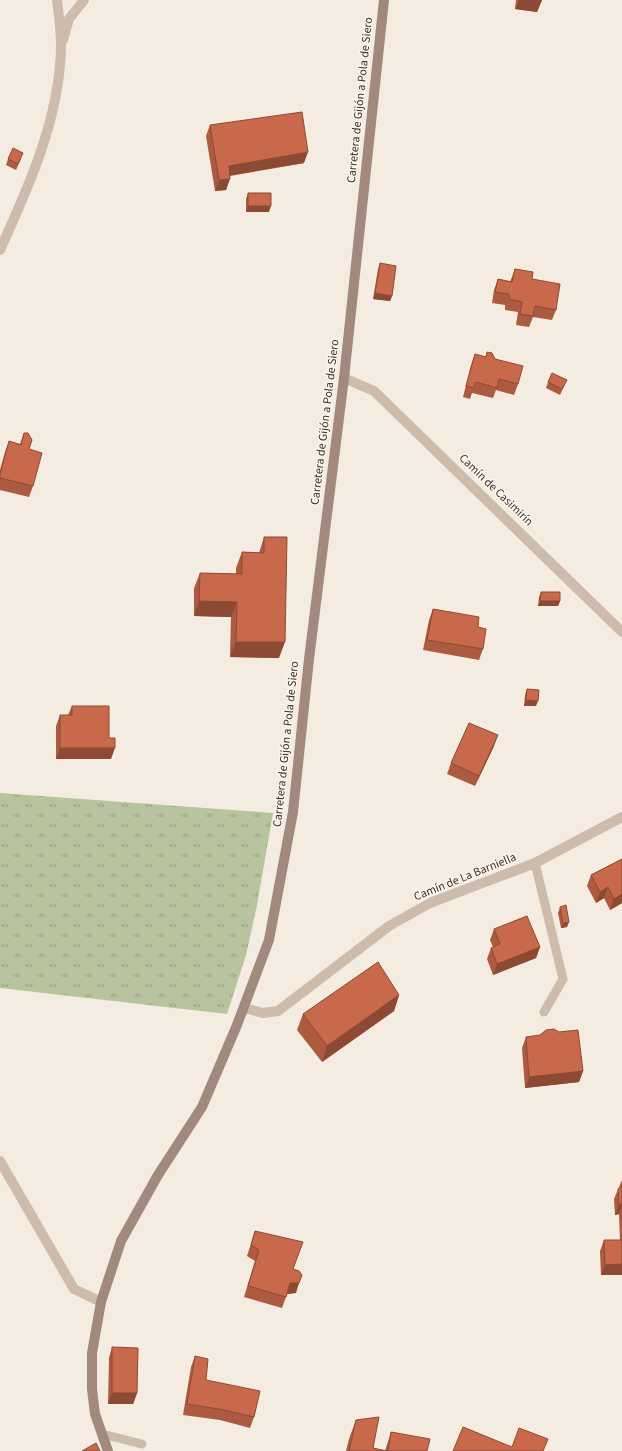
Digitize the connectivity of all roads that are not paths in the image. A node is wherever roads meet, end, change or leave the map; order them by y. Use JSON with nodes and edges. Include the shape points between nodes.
{"nodes":[{"id":1,"x":57,"y":0,"type":"edge"},
{"id":2,"x":84,"y":0,"type":"edge"},
{"id":3,"x":384,"y":0,"type":"edge"},
{"id":4,"x":61,"y":46,"type":"junction"},
{"id":5,"x":0,"y":250,"type":"edge"},
{"id":6,"x":344,"y":378,"type":"junction"},
{"id":7,"x":622,"y":632,"type":"edge"},
{"id":8,"x":622,"y":817,"type":"edge"},
{"id":9,"x":535,"y":863,"type":"junction"},
{"id":10,"x":244,"y":1008,"type":"junction"},
{"id":11,"x":544,"y":1012,"type":"dead end"},
{"id":12,"x":0,"y":1161,"type":"edge"},
{"id":13,"x":101,"y":1302,"type":"junction"},
{"id":14,"x":102,"y":1434,"type":"junction"},
{"id":15,"x":142,"y":1444,"type":"dead end"},
{"id":16,"x":108,"y":1451,"type":"edge"}],
"edges":[{"from":1,"to":4,"type":"street"},
{"from":2,"to":4,"type":"street","via":[[69,20]]},
{"from":3,"to":6,"type":"street","name":"Carretera de Gijón a Pola de Siero"},
{"from":4,"to":5,"type":"street","via":[[55,101],[43,148],[22,203]]},
{"from":6,"to":7,"type":"street","name":"Camín de Casimirín","via":[[374,390]]},
{"from":6,"to":10,"type":"street","name":"Carretera de Gijón a Pola de Siero","via":[[293,812],[269,940]]},
{"from":8,"to":9,"type":"street","name":"Camín de La Barniella"},
{"from":9,"to":10,"type":"street","name":"Camín de La Barniella","via":[[430,903],[389,926],[278,1011],[263,1013]]},
{"from":9,"to":11,"type":"lane","via":[[563,979]]},
{"from":10,"to":13,"type":"street","name":"Carretera de Gijón a Pola de Siero","via":[[202,1107],[158,1175],[121,1241]]},
{"from":12,"to":13,"type":"street","via":[[74,1289]]},
{"from":13,"to":14,"type":"street","name":"Carretera de Gijón a Pola de Siero","via":[[92,1353],[92,1389],[95,1414]]},
{"from":14,"to":15,"type":"lane"},
{"from":14,"to":16,"type":"street","name":"Carretera de Gijón a Pola de Siero"}]}
